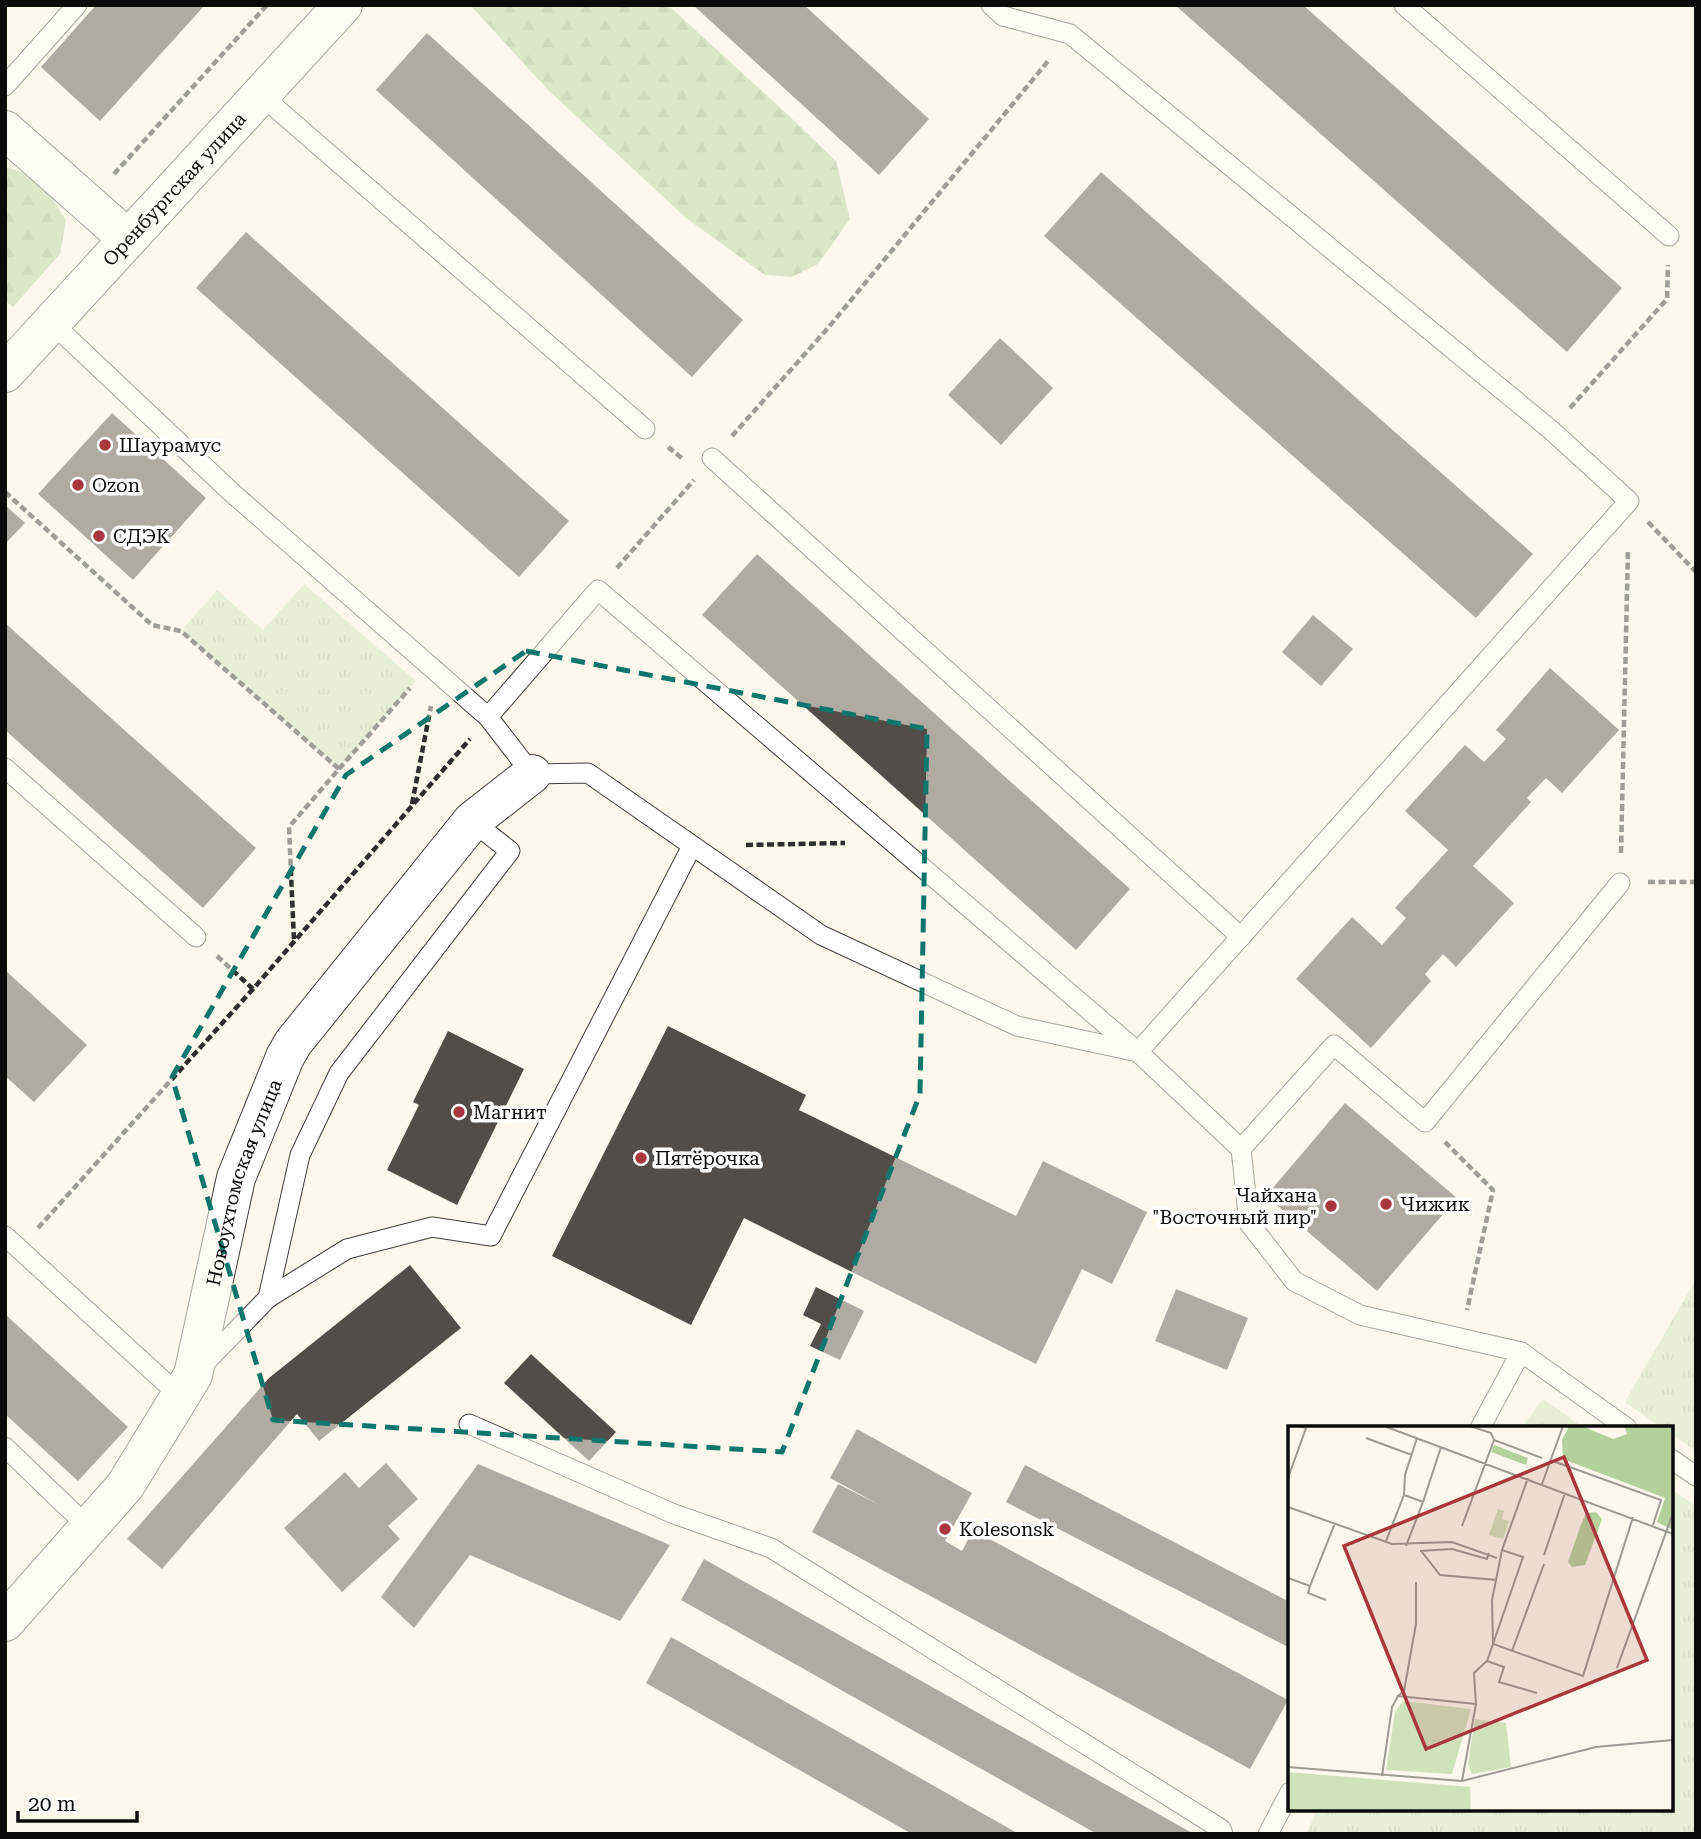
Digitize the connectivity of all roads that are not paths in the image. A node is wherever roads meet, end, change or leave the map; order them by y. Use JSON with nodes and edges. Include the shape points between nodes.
{"nodes":[{"id":1,"x":77,"y":5,"type":"edge"},
{"id":2,"x":343,"y":5,"type":"edge"},
{"id":3,"x":991,"y":5,"type":"edge"},
{"id":4,"x":1404,"y":5,"type":"edge"},
{"id":5,"x":5,"y":86,"type":"edge"},
{"id":6,"x":262,"y":96,"type":"junction"},
{"id":7,"x":5,"y":130,"type":"edge"},
{"id":8,"x":1669,"y":236,"type":"road end"},
{"id":9,"x":128,"y":239,"type":"junction"},
{"id":10,"x":51,"y":322,"type":"junction"},
{"id":11,"x":5,"y":373,"type":"edge"},
{"id":12,"x":645,"y":429,"type":"road end"},
{"id":13,"x":706,"y":465,"type":"road end"},
{"id":14,"x":488,"y":718,"type":"junction"},
{"id":15,"x":5,"y":768,"type":"edge"},
{"id":16,"x":532,"y":774,"type":"junction"},
{"id":17,"x":472,"y":821,"type":"junction"},
{"id":18,"x":692,"y":846,"type":"junction"},
{"id":19,"x":1620,"y":883,"type":"road end"},
{"id":20,"x":196,"y":937,"type":"road end"},
{"id":21,"x":1241,"y":937,"type":"junction"},
{"id":22,"x":1138,"y":1052,"type":"junction"},
{"id":23,"x":1241,"y":1149,"type":"junction"},
{"id":24,"x":12,"y":1243,"type":"edge"},
{"id":25,"x":268,"y":1298,"type":"junction"},
{"id":26,"x":1521,"y":1352,"type":"junction"},
{"id":27,"x":186,"y":1386,"type":"junction"},
{"id":28,"x":469,"y":1424,"type":"dead end"},
{"id":29,"x":1481,"y":1426,"type":"edge"},
{"id":30,"x":1624,"y":1426,"type":"edge"},
{"id":31,"x":5,"y":1447,"type":"edge"},
{"id":32,"x":1673,"y":1460,"type":"edge"},
{"id":33,"x":1696,"y":1476,"type":"edge"},
{"id":34,"x":88,"y":1527,"type":"junction"},
{"id":35,"x":5,"y":1622,"type":"edge"},
{"id":36,"x":1288,"y":1796,"type":"edge"},
{"id":37,"x":1223,"y":1834,"type":"edge"},
{"id":38,"x":1268,"y":1834,"type":"edge"}],
"edges":[{"from":1,"to":5,"type":"lane"},
{"from":2,"to":6,"type":"street","name":"Оренбургская улица"},
{"from":3,"to":21,"type":"lane","via":[[1003,16],[1070,34],[1551,430],[1629,501]]},
{"from":4,"to":8,"type":"lane"},
{"from":6,"to":9,"type":"street","name":"Оренбургская улица"},
{"from":6,"to":12,"type":"lane"},
{"from":7,"to":9,"type":"street"},
{"from":9,"to":10,"type":"street","name":"Оренбургская улица"},
{"from":10,"to":11,"type":"street","name":"Оренбургская улица"},
{"from":10,"to":14,"type":"lane","via":[[237,497]]},
{"from":13,"to":21,"type":"lane"},
{"from":14,"to":16,"type":"lane"},
{"from":14,"to":22,"type":"lane","via":[[598,590]]},
{"from":15,"to":20,"type":"lane"},
{"from":16,"to":17,"type":"street","name":"Новоухтомская улица"},
{"from":16,"to":18,"type":"lane","via":[[588,773]]},
{"from":17,"to":25,"type":"lane","via":[[510,850],[340,1073],[300,1155]]},
{"from":17,"to":27,"type":"street","name":"Новоухтомская улица","via":[[285,1057],[236,1178]]},
{"from":18,"to":22,"type":"lane","via":[[821,935],[858,953],[1017,1026]]},
{"from":18,"to":25,"type":"lane","via":[[491,1236],[432,1227],[347,1249]]},
{"from":19,"to":23,"type":"lane","via":[[1425,1122],[1334,1045]]},
{"from":21,"to":22,"type":"lane"},
{"from":22,"to":23,"type":"lane"},
{"from":23,"to":26,"type":"lane","via":[[1249,1223],[1294,1281],[1360,1314]]},
{"from":24,"to":27,"type":"lane"},
{"from":25,"to":27,"type":"lane"},
{"from":26,"to":29,"type":"lane"},
{"from":26,"to":30,"type":"lane"},
{"from":27,"to":34,"type":"street","name":"Новоухтомская улица","via":[[125,1486]]},
{"from":28,"to":37,"type":"lane","via":[[674,1514],[771,1548]]},
{"from":31,"to":34,"type":"lane"},
{"from":32,"to":33,"type":"lane"},
{"from":34,"to":35,"type":"street","name":"Новоухтомская улица"},
{"from":36,"to":38,"type":"lane"}]}
